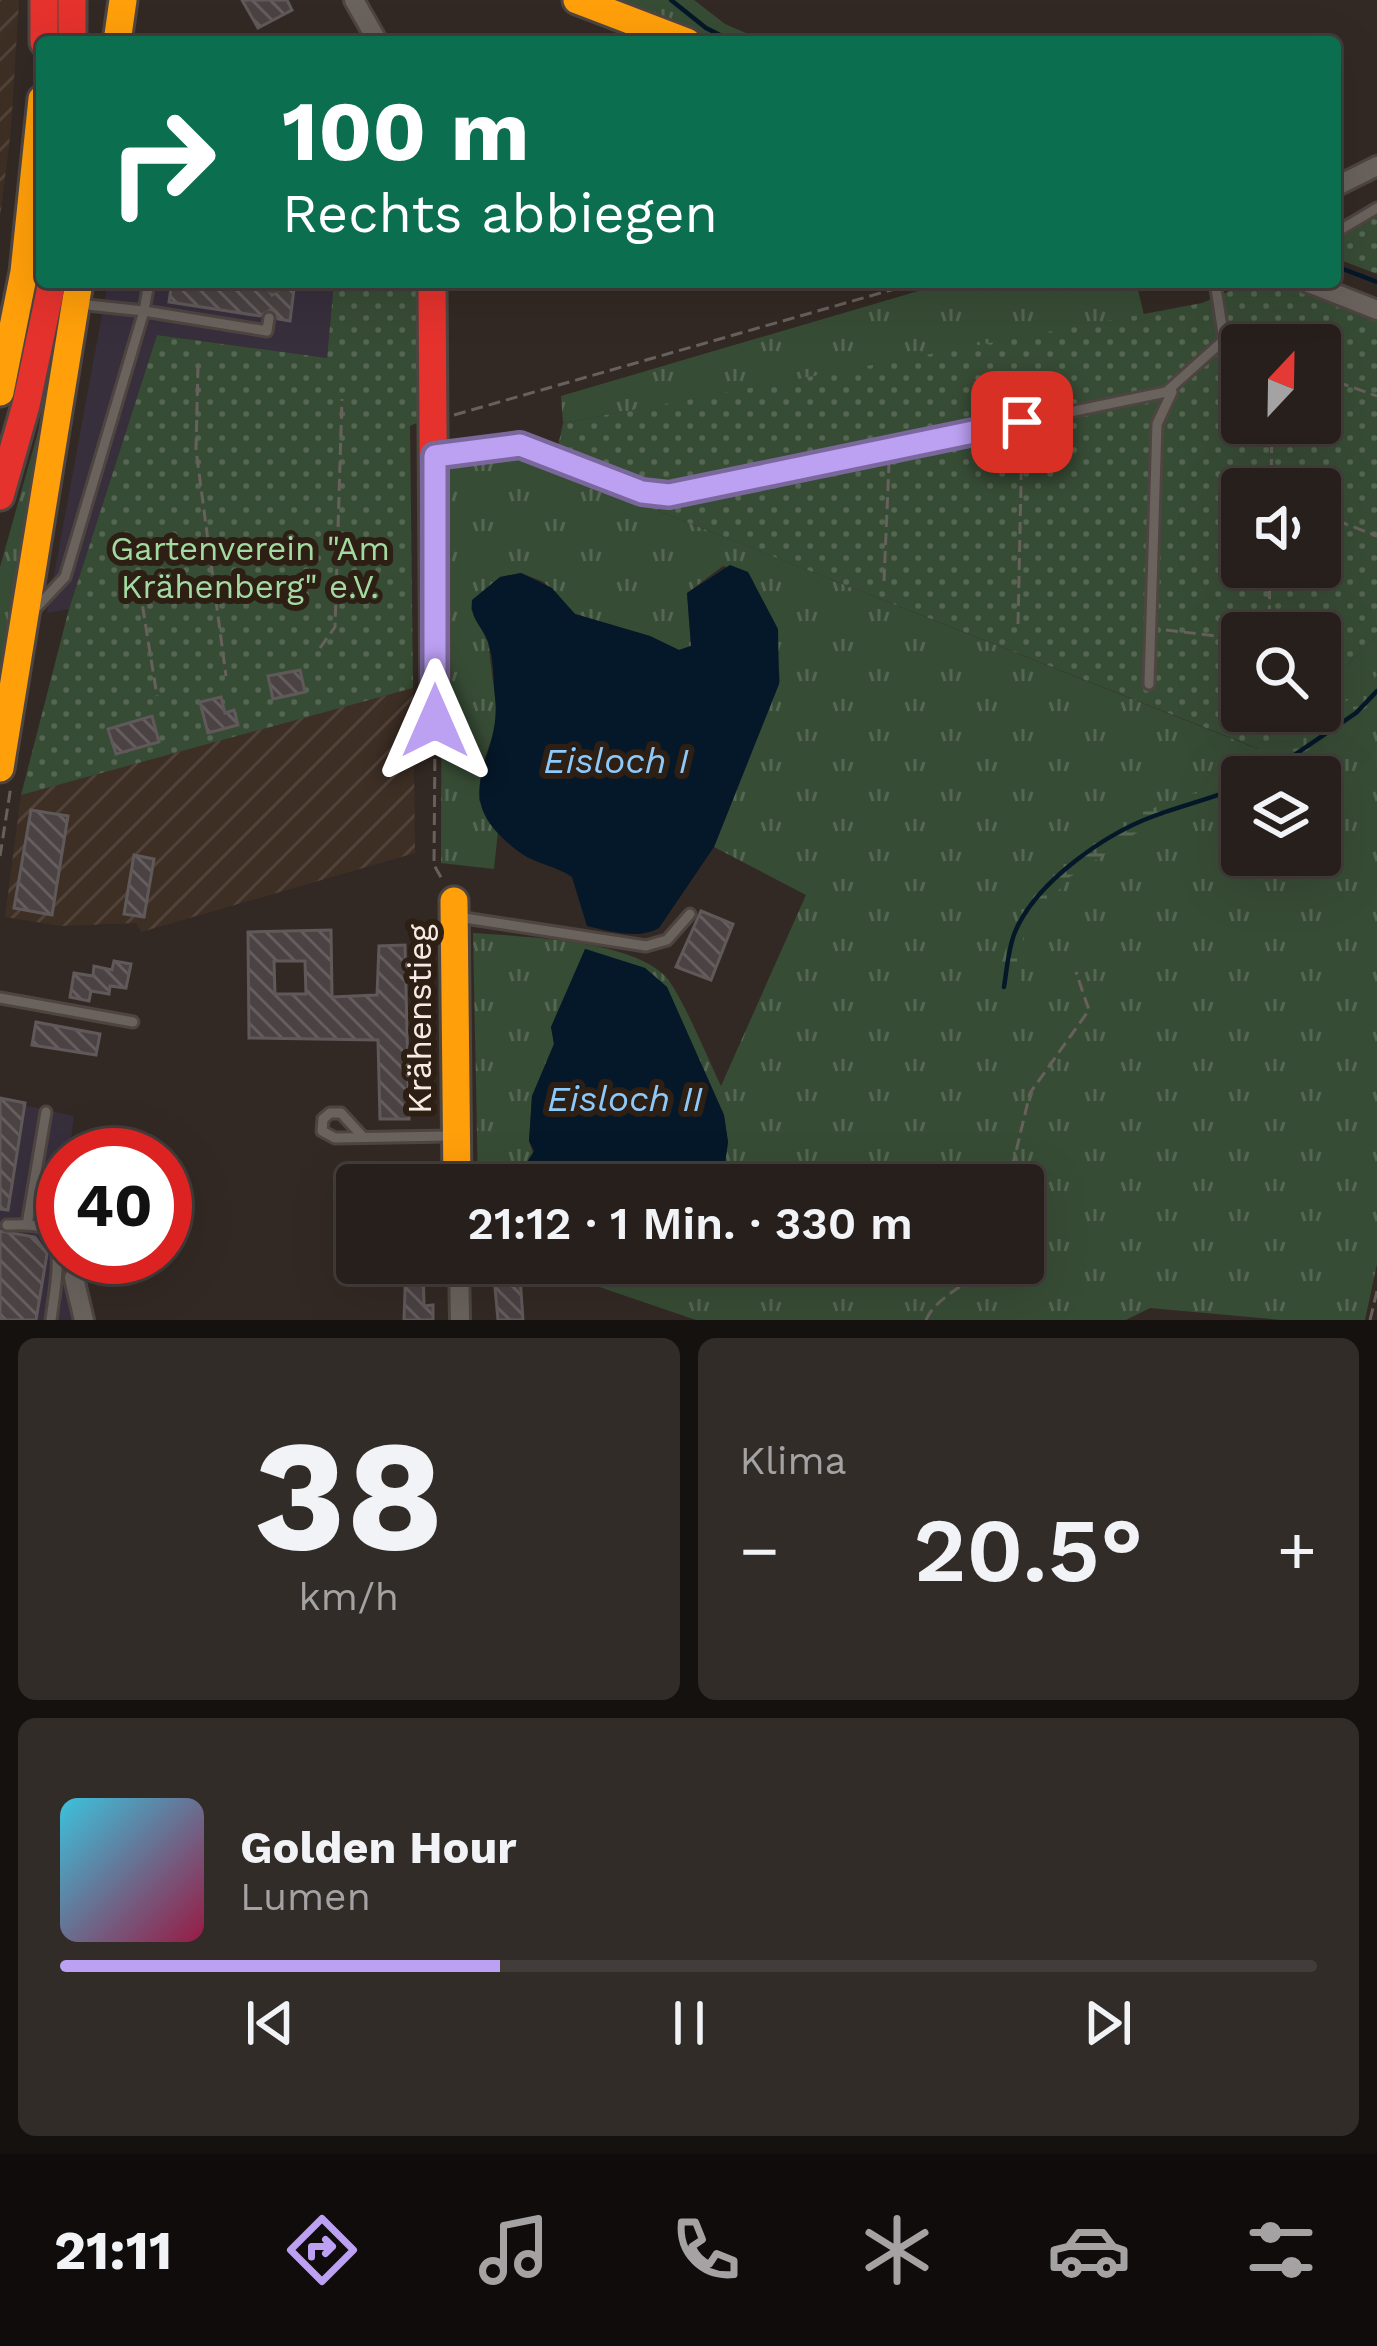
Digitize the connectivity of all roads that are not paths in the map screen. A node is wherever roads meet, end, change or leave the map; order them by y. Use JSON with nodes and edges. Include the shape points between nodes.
{"nodes":[{"id":1,"x":44,"y":0,"type":"edge"},
{"id":2,"x":72,"y":0,"type":"edge"},
{"id":3,"x":123,"y":0,"type":"edge"},
{"id":4,"x":354,"y":0,"type":"edge"},
{"id":5,"x":577,"y":0,"type":"edge"},
{"id":6,"x":44,"y":36,"type":"edge"},
{"id":7,"x":72,"y":36,"type":"edge"},
{"id":8,"x":118,"y":36,"type":"edge"},
{"id":9,"x":375,"y":36,"type":"edge"},
{"id":10,"x":671,"y":36,"type":"edge"},
{"id":11,"x":36,"y":157,"type":"edge"},
{"id":12,"x":1377,"y":166,"type":"edge"},
{"id":13,"x":1341,"y":184,"type":"edge"},
{"id":14,"x":1377,"y":208,"type":"edge"},
{"id":15,"x":1341,"y":229,"type":"edge"},
{"id":16,"x":24,"y":272,"type":"junction"},
{"id":17,"x":51,"y":288,"type":"edge"},
{"id":18,"x":148,"y":288,"type":"edge"},
{"id":19,"x":433,"y":288,"type":"edge"},
{"id":20,"x":1216,"y":288,"type":"edge"},
{"id":21,"x":1321,"y":288,"type":"edge"},
{"id":22,"x":77,"y":293,"type":"edge"},
{"id":23,"x":1377,"y":310,"type":"edge"},
{"id":24,"x":144,"y":311,"type":"junction"},
{"id":25,"x":269,"y":317,"type":"dead end"},
{"id":26,"x":0,"y":324,"type":"edge"},
{"id":27,"x":1175,"y":388,"type":"junction"},
{"id":28,"x":0,"y":392,"type":"edge"},
{"id":29,"x":435,"y":456,"type":"junction"},
{"id":30,"x":0,"y":496,"type":"edge"},
{"id":31,"x":24,"y":622,"type":"junction"},
{"id":32,"x":1149,"y":684,"type":"dead end"},
{"id":33,"x":435,"y":721,"type":"road end"},
{"id":34,"x":0,"y":768,"type":"edge"},
{"id":35,"x":454,"y":909,"type":"joint"},
{"id":36,"x":690,"y":914,"type":"dead end"},
{"id":37,"x":0,"y":998,"type":"edge"},
{"id":38,"x":133,"y":1022,"type":"dead end"},
{"id":39,"x":46,"y":1112,"type":"dead end"},
{"id":40,"x":455,"y":1136,"type":"junction"},
{"id":41,"x":363,"y":1138,"type":"dead end"},
{"id":42,"x":456,"y":1164,"type":"edge"},
{"id":43,"x":7,"y":1225,"type":"dead end"},
{"id":44,"x":27,"y":1226,"type":"junction"},
{"id":45,"x":75,"y":1284,"type":"edge"},
{"id":46,"x":459,"y":1284,"type":"edge"},
{"id":47,"x":51,"y":1320,"type":"edge"},
{"id":48,"x":84,"y":1320,"type":"edge"},
{"id":49,"x":460,"y":1320,"type":"edge"}],
"edges":[{"from":1,"to":6,"type":"main road"},
{"from":2,"to":7,"type":"main road"},
{"from":3,"to":8,"type":"main road"},
{"from":4,"to":9,"type":"street"},
{"from":5,"to":10,"type":"main road"},
{"from":11,"to":16,"type":"main road"},
{"from":12,"to":13,"type":"street"},
{"from":14,"to":15,"type":"lane"},
{"from":16,"to":26,"type":"main road","via":[[6,296]]},
{"from":16,"to":28,"type":"main road"},
{"from":17,"to":30,"type":"main road"},
{"from":18,"to":24,"type":"lane"},
{"from":19,"to":29,"type":"main road"},
{"from":20,"to":27,"type":"lane","via":[[1224,340]]},
{"from":21,"to":23,"type":"street"},
{"from":22,"to":24,"type":"lane"},
{"from":22,"to":31,"type":"main road"},
{"from":24,"to":25,"type":"lane","via":[[267,331]]},
{"from":24,"to":31,"type":"lane","via":[[64,577]]},
{"from":27,"to":29,"type":"lane","via":[[662,495],[520,445]]},
{"from":27,"to":32,"type":"lane","via":[[1157,424]]},
{"from":29,"to":33,"type":"main road"},
{"from":31,"to":34,"type":"main road"},
{"from":35,"to":36,"type":"lane","via":[[646,946],[670,938]]},
{"from":35,"to":40,"type":"main road","name":"Krähenstieg"},
{"from":37,"to":38,"type":"lane"},
{"from":39,"to":44,"type":"lane"},
{"from":40,"to":41,"type":"lane"},
{"from":40,"to":42,"type":"main road","name":"Krähenstieg"},
{"from":43,"to":44,"type":"lane"},
{"from":44,"to":47,"type":"lane","via":[[46,1230],[56,1246]]},
{"from":45,"to":48,"type":"street"},
{"from":46,"to":49,"type":"street"}]}
